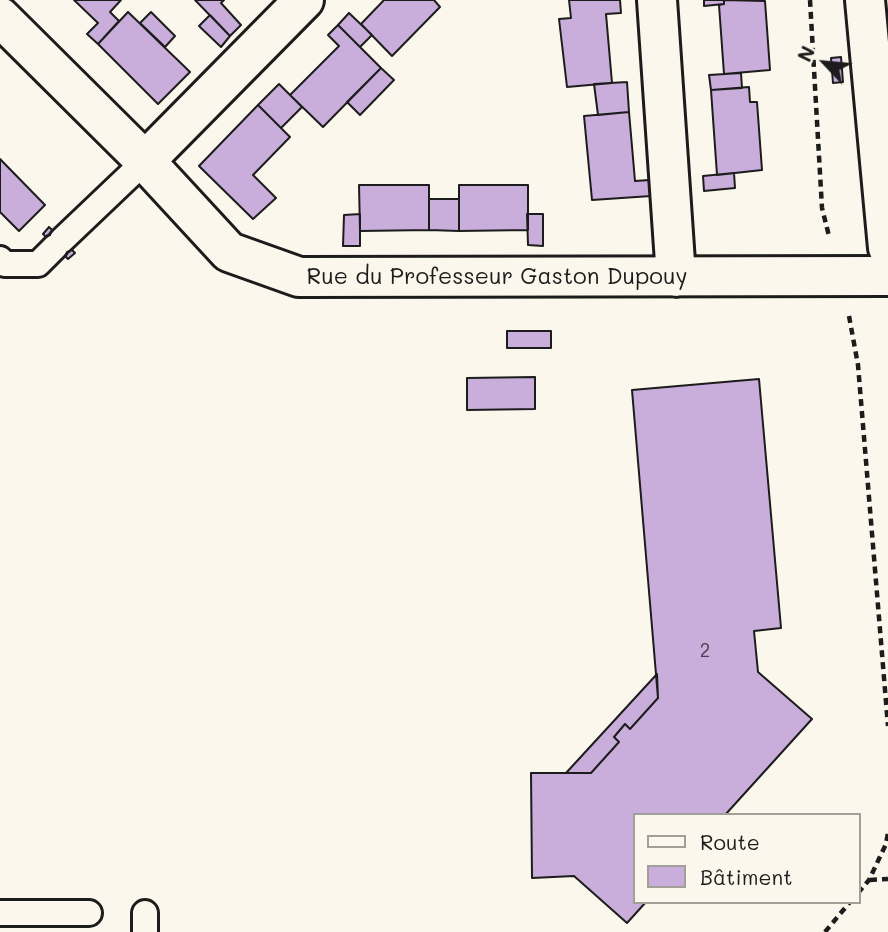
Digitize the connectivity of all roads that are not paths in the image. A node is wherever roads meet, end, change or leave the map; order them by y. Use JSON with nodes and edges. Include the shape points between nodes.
{"nodes":[{"id":1,"x":304,"y":0,"type":"edge"},
{"id":2,"x":657,"y":0,"type":"edge"},
{"id":3,"x":865,"y":0,"type":"edge"},
{"id":4,"x":0,"y":17,"type":"edge"},
{"id":5,"x":145,"y":161,"type":"junction"},
{"id":6,"x":888,"y":248,"type":"edge"},
{"id":7,"x":0,"y":259,"type":"edge"},
{"id":8,"x":888,"y":276,"type":"edge"},
{"id":9,"x":676,"y":277,"type":"junction"},
{"id":10,"x":0,"y":913,"type":"edge"},
{"id":11,"x":89,"y":913,"type":"dead end"}],
"edges":[{"from":1,"to":5,"type":"street"},
{"from":2,"to":9,"type":"street"},
{"from":3,"to":6,"type":"street"},
{"from":4,"to":5,"type":"street","name":"Rue du Professeur Gaston Dupouy"},
{"from":5,"to":7,"type":"lane","via":[[38,264],[5,264]]},
{"from":5,"to":9,"type":"street","name":"Rue du Professeur Gaston Dupouy","via":[[229,252],[299,277]]},
{"from":8,"to":9,"type":"street","name":"Rue du Professeur Gaston Dupouy"},
{"from":10,"to":11,"type":"lane"}]}
